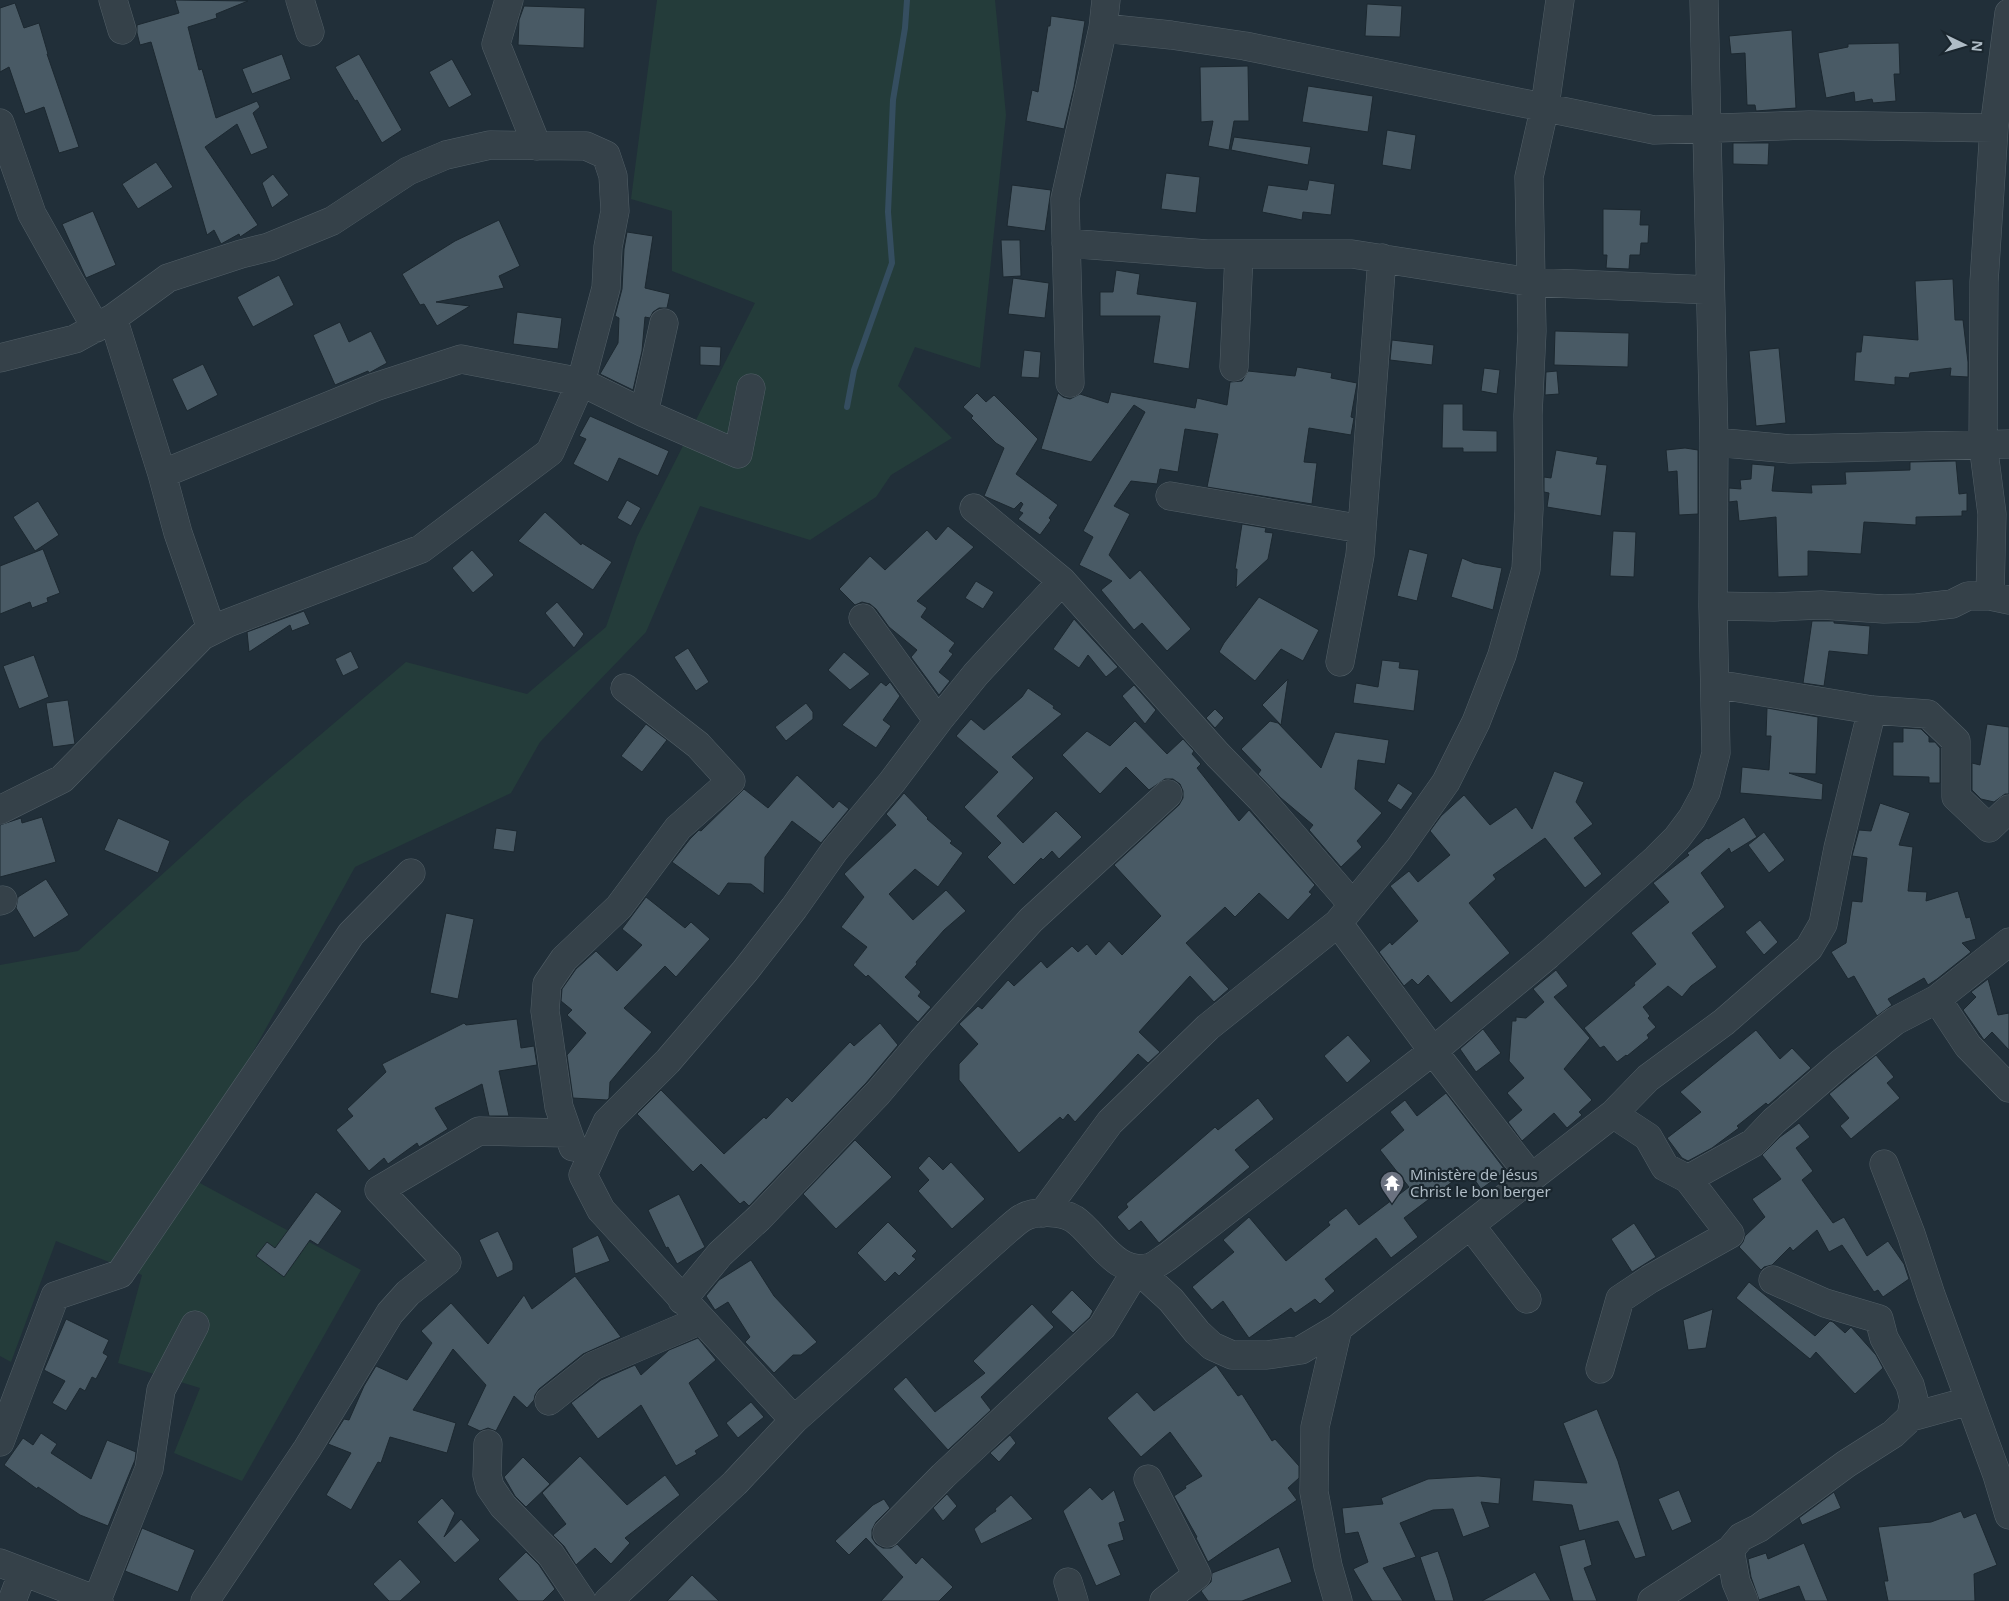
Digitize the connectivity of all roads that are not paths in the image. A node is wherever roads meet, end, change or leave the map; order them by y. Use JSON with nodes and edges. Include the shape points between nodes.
{"nodes":[{"id":1,"x":114,"y":0,"type":"edge"},
{"id":2,"x":300,"y":0,"type":"edge"},
{"id":3,"x":509,"y":0,"type":"edge"},
{"id":4,"x":1106,"y":0,"type":"edge"},
{"id":5,"x":1560,"y":0,"type":"edge"},
{"id":6,"x":1704,"y":0,"type":"edge"},
{"id":7,"x":2009,"y":13,"type":"edge"},
{"id":8,"x":1103,"y":28,"type":"junction"},
{"id":9,"x":122,"y":30,"type":"dead end"},
{"id":10,"x":310,"y":32,"type":"dead end"},
{"id":11,"x":1545,"y":106,"type":"junction"},
{"id":12,"x":0,"y":123,"type":"edge"},
{"id":13,"x":1706,"y":127,"type":"junction"},
{"id":14,"x":1994,"y":128,"type":"junction"},
{"id":15,"x":537,"y":146,"type":"junction"},
{"id":16,"x":2000,"y":187,"type":"edge"},
{"id":17,"x":1066,"y":243,"type":"junction"},
{"id":18,"x":1239,"y":254,"type":"junction"},
{"id":19,"x":1382,"y":258,"type":"junction"},
{"id":20,"x":1530,"y":282,"type":"junction"},
{"id":21,"x":1710,"y":290,"type":"junction"},
{"id":22,"x":104,"y":323,"type":"junction"},
{"id":23,"x":664,"y":323,"type":"dead end"},
{"id":24,"x":0,"y":358,"type":"edge"},
{"id":25,"x":1234,"y":367,"type":"dead end"},
{"id":26,"x":581,"y":382,"type":"junction"},
{"id":27,"x":1070,"y":383,"type":"dead end"},
{"id":28,"x":751,"y":388,"type":"dead end"},
{"id":29,"x":644,"y":413,"type":"junction"},
{"id":30,"x":1714,"y":442,"type":"junction"},
{"id":31,"x":1996,"y":444,"type":"edge"},
{"id":32,"x":162,"y":474,"type":"junction"},
{"id":33,"x":1170,"y":496,"type":"dead end"},
{"id":34,"x":974,"y":508,"type":"dead end"},
{"id":35,"x":1362,"y":529,"type":"junction"},
{"id":36,"x":1062,"y":581,"type":"junction"},
{"id":37,"x":1999,"y":598,"type":"edge"},
{"id":38,"x":1713,"y":606,"type":"junction"},
{"id":39,"x":863,"y":618,"type":"dead end"},
{"id":40,"x":212,"y":631,"type":"junction"},
{"id":41,"x":1340,"y":662,"type":"dead end"},
{"id":42,"x":1715,"y":684,"type":"junction"},
{"id":43,"x":625,"y":688,"type":"dead end"},
{"id":44,"x":1872,"y":710,"type":"junction"},
{"id":45,"x":938,"y":721,"type":"junction"},
{"id":46,"x":1168,"y":794,"type":"dead end"},
{"id":47,"x":2009,"y":809,"type":"edge"},
{"id":48,"x":0,"y":810,"type":"edge"},
{"id":49,"x":410,"y":873,"type":"dead end"},
{"id":50,"x":1346,"y":914,"type":"junction"},
{"id":51,"x":2009,"y":942,"type":"edge"},
{"id":52,"x":1938,"y":999,"type":"junction"},
{"id":53,"x":1433,"y":1051,"type":"junction"},
{"id":54,"x":2009,"y":1088,"type":"edge"},
{"id":55,"x":1613,"y":1114,"type":"junction"},
{"id":56,"x":568,"y":1133,"type":"junction"},
{"id":57,"x":1884,"y":1164,"type":"dead end"},
{"id":58,"x":583,"y":1174,"type":"junction"},
{"id":59,"x":1531,"y":1177,"type":"junction"},
{"id":60,"x":1688,"y":1179,"type":"junction"},
{"id":61,"x":1043,"y":1213,"type":"junction"},
{"id":62,"x":1471,"y":1226,"type":"junction"},
{"id":63,"x":1138,"y":1269,"type":"junction"},
{"id":64,"x":1773,"y":1280,"type":"dead end"},
{"id":65,"x":682,"y":1300,"type":"junction"},
{"id":66,"x":1527,"y":1300,"type":"dead end"},
{"id":67,"x":701,"y":1320,"type":"junction"},
{"id":68,"x":195,"y":1325,"type":"dead end"},
{"id":69,"x":1338,"y":1328,"type":"junction"},
{"id":70,"x":1600,"y":1369,"type":"dead end"},
{"id":71,"x":549,"y":1401,"type":"dead end"},
{"id":72,"x":1969,"y":1401,"type":"junction"},
{"id":73,"x":1911,"y":1417,"type":"junction"},
{"id":74,"x":794,"y":1420,"type":"junction"},
{"id":75,"x":0,"y":1442,"type":"edge"},
{"id":76,"x":488,"y":1444,"type":"dead end"},
{"id":77,"x":1148,"y":1479,"type":"dead end"},
{"id":78,"x":2009,"y":1515,"type":"edge"},
{"id":79,"x":887,"y":1533,"type":"dead end"},
{"id":80,"x":1730,"y":1550,"type":"junction"},
{"id":81,"x":12,"y":1568,"type":"edge"},
{"id":82,"x":12,"y":1601,"type":"edge"},
{"id":83,"x":98,"y":1601,"type":"edge"},
{"id":84,"x":205,"y":1601,"type":"edge"},
{"id":85,"x":582,"y":1601,"type":"edge"},
{"id":86,"x":608,"y":1601,"type":"edge"},
{"id":87,"x":1164,"y":1601,"type":"edge"},
{"id":88,"x":1338,"y":1601,"type":"edge"},
{"id":89,"x":1652,"y":1601,"type":"edge"},
{"id":90,"x":1744,"y":1601,"type":"edge"}],
"edges":[{"from":1,"to":9,"type":"street"},
{"from":2,"to":10,"type":"street"},
{"from":3,"to":15,"type":"street","via":[[496,44]]},
{"from":4,"to":8,"type":"street"},
{"from":5,"to":11,"type":"street"},
{"from":6,"to":13,"type":"street"},
{"from":7,"to":14,"type":"street"},
{"from":8,"to":11,"type":"street","via":[[1245,46]]},
{"from":8,"to":17,"type":"street","via":[[1065,199]]},
{"from":11,"to":13,"type":"street","via":[[1654,130]]},
{"from":11,"to":20,"type":"street","via":[[1529,177]]},
{"from":12,"to":22,"type":"street","via":[[32,214]]},
{"from":13,"to":14,"type":"street"},
{"from":13,"to":21,"type":"street"},
{"from":14,"to":16,"type":"street"},
{"from":15,"to":22,"type":"street","via":[[490,145],[438,158],[408,171],[324,225],[269,247],[168,278]]},
{"from":15,"to":26,"type":"street","via":[[586,146],[606,155],[613,176],[614,211],[606,288]]},
{"from":16,"to":31,"type":"street","via":[[1984,282]]},
{"from":17,"to":18,"type":"street"},
{"from":17,"to":27,"type":"street"},
{"from":18,"to":19,"type":"street","via":[[1352,254]]},
{"from":18,"to":25,"type":"street"},
{"from":19,"to":20,"type":"street"},
{"from":19,"to":35,"type":"street"},
{"from":20,"to":21,"type":"street"},
{"from":20,"to":50,"type":"street","via":[[1532,331],[1526,569],[1502,655],[1476,722],[1446,782],[1398,850]]},
{"from":21,"to":30,"type":"street"},
{"from":22,"to":24,"type":"street","via":[[75,339]]},
{"from":22,"to":32,"type":"street"},
{"from":23,"to":29,"type":"street"},
{"from":26,"to":29,"type":"street"},
{"from":26,"to":32,"type":"street","via":[[460,359],[374,387]]},
{"from":26,"to":40,"type":"street","via":[[550,452],[421,549]]},
{"from":28,"to":29,"type":"street","via":[[738,454]]},
{"from":30,"to":31,"type":"street","via":[[1790,449]]},
{"from":30,"to":38,"type":"street"},
{"from":31,"to":37,"type":"street","via":[[1992,514]]},
{"from":32,"to":40,"type":"street","via":[[178,533]]},
{"from":33,"to":35,"type":"street"},
{"from":34,"to":36,"type":"street"},
{"from":35,"to":41,"type":"street"},
{"from":36,"to":45,"type":"street","via":[[976,674]]},
{"from":36,"to":50,"type":"street","via":[[1260,798]]},
{"from":37,"to":38,"type":"street","via":[[1968,596],[1952,604],[1884,609],[1821,605]]},
{"from":38,"to":42,"type":"street"},
{"from":39,"to":45,"type":"street"},
{"from":40,"to":48,"type":"street","via":[[202,636],[62,779]]},
{"from":42,"to":44,"type":"street"},
{"from":42,"to":53,"type":"street","via":[[1716,753],[1706,792],[1677,838],[1548,954]]},
{"from":43,"to":56,"type":"street","via":[[698,745],[731,781],[678,828],[619,907],[564,959],[547,984],[545,1011],[558,1108]]},
{"from":44,"to":47,"type":"street","via":[[1928,714],[1956,741],[1956,797],[1989,828]]},
{"from":44,"to":55,"type":"street","via":[[1823,924],[1809,948],[1724,1022],[1648,1078]]},
{"from":45,"to":58,"type":"street","via":[[835,850],[745,971],[668,1061],[607,1122]]},
{"from":46,"to":65,"type":"street","via":[[1031,920],[878,1093],[759,1218],[720,1254]]},
{"from":49,"to":75,"type":"street","via":[[351,934],[120,1274],[55,1296]]},
{"from":50,"to":53,"type":"street"},
{"from":50,"to":61,"type":"street","via":[[1208,1027],[1110,1122]]},
{"from":51,"to":52,"type":"street"},
{"from":52,"to":54,"type":"street","via":[[1968,1046]]},
{"from":52,"to":60,"type":"street","via":[[1880,1033],[1752,1143]]},
{"from":53,"to":59,"type":"street"},
{"from":53,"to":63,"type":"street","via":[[1167,1257]]},
{"from":55,"to":59,"type":"street"},
{"from":55,"to":60,"type":"street","via":[[1648,1137],[1666,1167]]},
{"from":56,"to":58,"type":"street"},
{"from":56,"to":84,"type":"street","via":[[479,1131],[378,1190],[446,1262],[390,1312],[307,1449]]},
{"from":57,"to":72,"type":"street"},
{"from":58,"to":65,"type":"street","via":[[601,1210]]},
{"from":59,"to":62,"type":"street"},
{"from":60,"to":70,"type":"street","via":[[1730,1234],[1620,1299]]},
{"from":61,"to":63,"type":"street","via":[[1060,1213],[1074,1219],[1103,1250],[1126,1266]]},
{"from":61,"to":74,"type":"street","via":[[1024,1217],[1007,1230]]},
{"from":62,"to":66,"type":"street"},
{"from":62,"to":69,"type":"street"},
{"from":63,"to":69,"type":"street","via":[[1212,1346],[1232,1355],[1267,1355],[1301,1350]]},
{"from":63,"to":79,"type":"street","via":[[1102,1327]]},
{"from":64,"to":73,"type":"street","via":[[1824,1303],[1879,1320],[1884,1338],[1910,1384],[1914,1400]]},
{"from":65,"to":67,"type":"street"},
{"from":67,"to":71,"type":"street","via":[[593,1366]]},
{"from":67,"to":74,"type":"street"},
{"from":68,"to":83,"type":"street","via":[[161,1390],[149,1469]]},
{"from":69,"to":88,"type":"street","via":[[1315,1427],[1314,1492]]},
{"from":72,"to":73,"type":"street"},
{"from":72,"to":78,"type":"street"},
{"from":73,"to":80,"type":"street","via":[[1893,1434],[1846,1464],[1760,1528],[1741,1537]]},
{"from":74,"to":86,"type":"street","via":[[735,1483]]},
{"from":76,"to":85,"type":"street","via":[[490,1487],[503,1506],[551,1555]]},
{"from":77,"to":87,"type":"street","via":[[1197,1575]]},
{"from":80,"to":89,"type":"street"},
{"from":80,"to":90,"type":"street","via":[[1736,1582]]},
{"from":81,"to":82,"type":"street"},
{"from":81,"to":83,"type":"street"}]}
